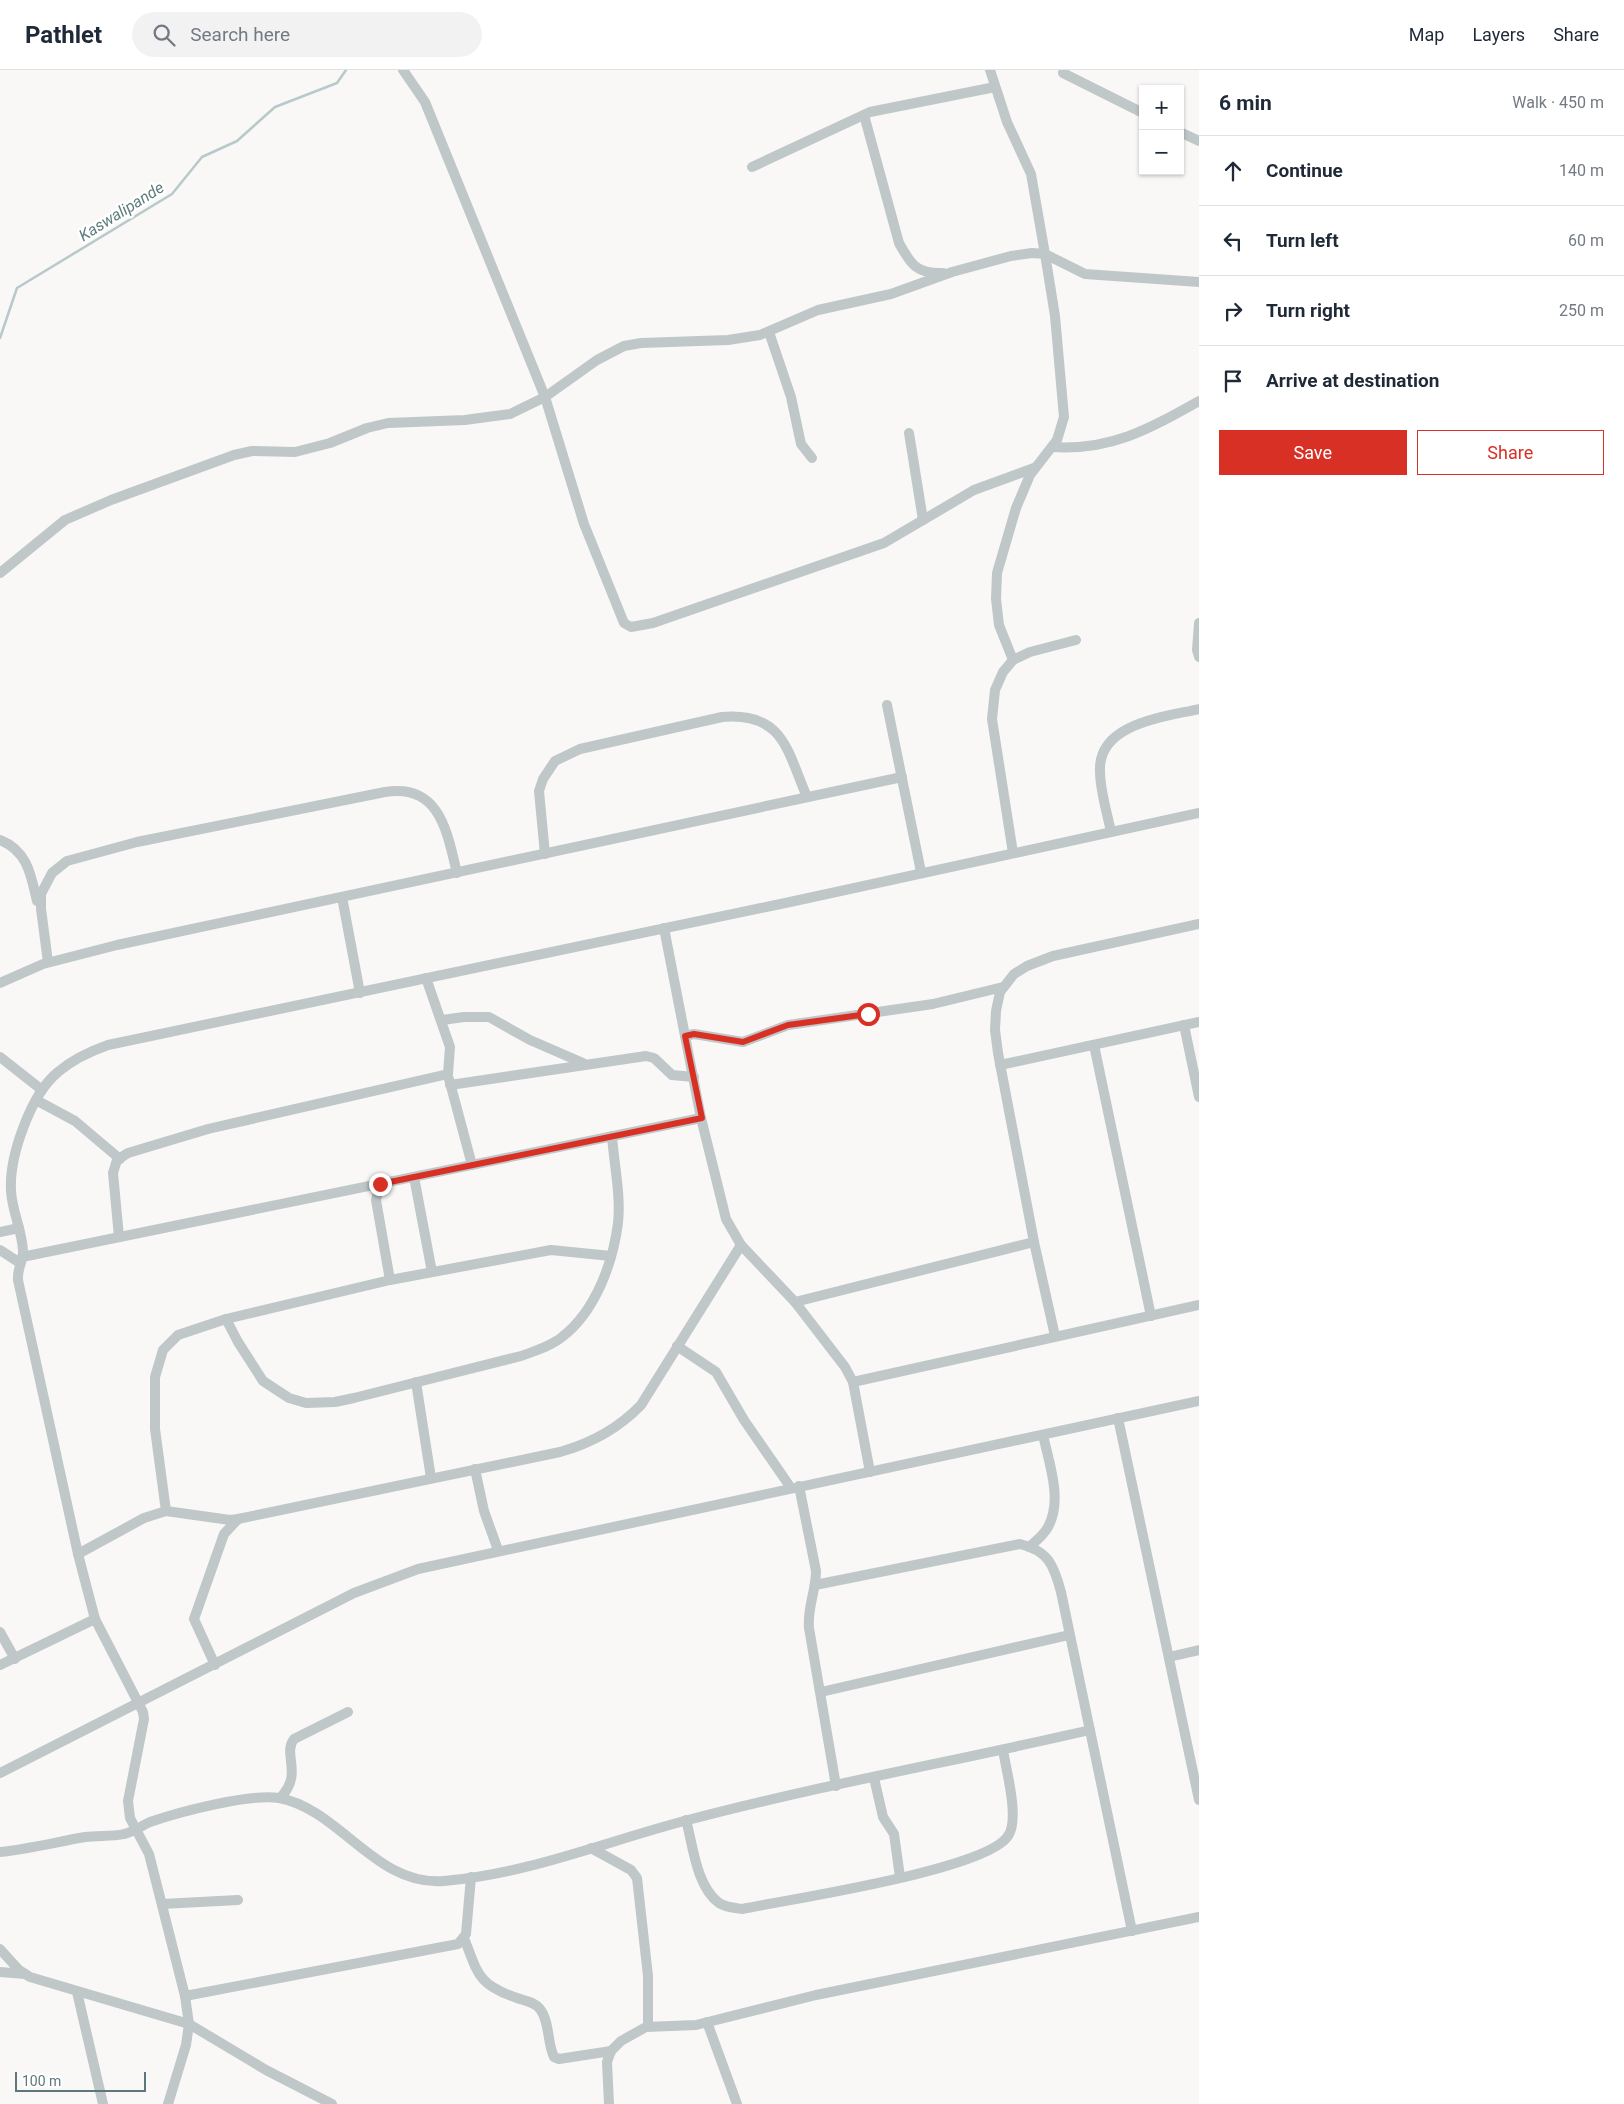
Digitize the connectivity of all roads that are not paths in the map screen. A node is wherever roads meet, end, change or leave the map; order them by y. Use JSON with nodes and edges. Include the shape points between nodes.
{"nodes":[{"id":1,"x":403,"y":70,"type":"edge"},
{"id":2,"x":990,"y":70,"type":"edge"},
{"id":3,"x":1063,"y":73,"type":"dead end"},
{"id":4,"x":995,"y":87,"type":"junction"},
{"id":5,"x":1139,"y":111,"type":"edge"},
{"id":6,"x":864,"y":115,"type":"junction"},
{"id":7,"x":1184,"y":134,"type":"edge"},
{"id":8,"x":1199,"y":141,"type":"edge"},
{"id":9,"x":752,"y":167,"type":"dead end"},
{"id":10,"x":1045,"y":254,"type":"junction"},
{"id":11,"x":952,"y":272,"type":"junction"},
{"id":12,"x":1199,"y":282,"type":"edge"},
{"id":13,"x":769,"y":332,"type":"junction"},
{"id":14,"x":545,"y":397,"type":"junction"},
{"id":15,"x":1199,"y":401,"type":"edge"},
{"id":16,"x":909,"y":433,"type":"dead end"},
{"id":17,"x":1052,"y":447,"type":"junction"},
{"id":18,"x":812,"y":458,"type":"dead end"},
{"id":19,"x":1034,"y":468,"type":"junction"},
{"id":20,"x":923,"y":520,"type":"junction"},
{"id":21,"x":0,"y":573,"type":"edge"},
{"id":22,"x":1199,"y":623,"type":"edge"},
{"id":23,"x":1076,"y":640,"type":"dead end"},
{"id":24,"x":1199,"y":657,"type":"edge"},
{"id":25,"x":1013,"y":660,"type":"junction"},
{"id":26,"x":887,"y":705,"type":"dead end"},
{"id":27,"x":1199,"y":708,"type":"edge"},
{"id":28,"x":902,"y":777,"type":"junction"},
{"id":29,"x":807,"y":797,"type":"junction"},
{"id":30,"x":1199,"y":813,"type":"edge"},
{"id":31,"x":1111,"y":832,"type":"junction"},
{"id":32,"x":0,"y":840,"type":"edge"},
{"id":33,"x":1013,"y":853,"type":"junction"},
{"id":34,"x":545,"y":854,"type":"junction"},
{"id":35,"x":921,"y":872,"type":"junction"},
{"id":36,"x":457,"y":873,"type":"junction"},
{"id":37,"x":342,"y":897,"type":"junction"},
{"id":38,"x":41,"y":909,"type":"junction"},
{"id":39,"x":1199,"y":924,"type":"edge"},
{"id":40,"x":664,"y":928,"type":"junction"},
{"id":41,"x":48,"y":962,"type":"junction"},
{"id":42,"x":426,"y":978,"type":"junction"},
{"id":43,"x":0,"y":983,"type":"edge"},
{"id":44,"x":1004,"y":987,"type":"junction"},
{"id":45,"x":360,"y":992,"type":"junction"},
{"id":46,"x":442,"y":1020,"type":"junction"},
{"id":47,"x":1199,"y":1022,"type":"edge"},
{"id":48,"x":1184,"y":1025,"type":"junction"},
{"id":49,"x":685,"y":1036,"type":"junction"},
{"id":50,"x":1094,"y":1045,"type":"junction"},
{"id":51,"x":0,"y":1057,"type":"edge"},
{"id":52,"x":583,"y":1064,"type":"junction"},
{"id":53,"x":1000,"y":1065,"type":"junction"},
{"id":54,"x":448,"y":1074,"type":"junction"},
{"id":55,"x":694,"y":1077,"type":"junction"},
{"id":56,"x":450,"y":1085,"type":"junction"},
{"id":57,"x":42,"y":1090,"type":"junction"},
{"id":58,"x":1199,"y":1097,"type":"edge"},
{"id":59,"x":36,"y":1100,"type":"junction"},
{"id":60,"x":702,"y":1118,"type":"junction"},
{"id":61,"x":612,"y":1136,"type":"junction"},
{"id":62,"x":120,"y":1159,"type":"junction"},
{"id":63,"x":472,"y":1165,"type":"junction"},
{"id":64,"x":414,"y":1177,"type":"junction"},
{"id":65,"x":380,"y":1184,"type":"junction"},
{"id":66,"x":19,"y":1228,"type":"junction"},
{"id":67,"x":0,"y":1232,"type":"edge"},
{"id":68,"x":119,"y":1236,"type":"junction"},
{"id":69,"x":1034,"y":1242,"type":"junction"},
{"id":70,"x":741,"y":1245,"type":"junction"},
{"id":71,"x":0,"y":1250,"type":"edge"},
{"id":72,"x":611,"y":1256,"type":"junction"},
{"id":73,"x":21,"y":1260,"type":"junction"},
{"id":74,"x":432,"y":1272,"type":"junction"},
{"id":75,"x":390,"y":1280,"type":"junction"},
{"id":76,"x":795,"y":1302,"type":"junction"},
{"id":77,"x":1199,"y":1305,"type":"edge"},
{"id":78,"x":1151,"y":1316,"type":"junction"},
{"id":79,"x":226,"y":1319,"type":"junction"},
{"id":80,"x":1055,"y":1336,"type":"junction"},
{"id":81,"x":677,"y":1346,"type":"junction"},
{"id":82,"x":416,"y":1382,"type":"junction"},
{"id":83,"x":852,"y":1382,"type":"junction"},
{"id":84,"x":1199,"y":1401,"type":"edge"},
{"id":85,"x":1118,"y":1418,"type":"junction"},
{"id":86,"x":1043,"y":1435,"type":"junction"},
{"id":87,"x":475,"y":1469,"type":"junction"},
{"id":88,"x":870,"y":1472,"type":"junction"},
{"id":89,"x":431,"y":1478,"type":"junction"},
{"id":90,"x":795,"y":1487,"type":"junction"},
{"id":91,"x":166,"y":1511,"type":"junction"},
{"id":92,"x":238,"y":1519,"type":"junction"},
{"id":93,"x":1029,"y":1546,"type":"junction"},
{"id":94,"x":498,"y":1550,"type":"junction"},
{"id":95,"x":78,"y":1554,"type":"junction"},
{"id":96,"x":815,"y":1585,"type":"junction"},
{"id":97,"x":95,"y":1619,"type":"junction"},
{"id":98,"x":0,"y":1632,"type":"edge"},
{"id":99,"x":1069,"y":1634,"type":"junction"},
{"id":100,"x":1199,"y":1650,"type":"edge"},
{"id":101,"x":1169,"y":1657,"type":"junction"},
{"id":102,"x":15,"y":1659,"type":"junction"},
{"id":103,"x":0,"y":1665,"type":"edge"},
{"id":104,"x":216,"y":1665,"type":"junction"},
{"id":105,"x":821,"y":1692,"type":"junction"},
{"id":106,"x":140,"y":1703,"type":"junction"},
{"id":107,"x":348,"y":1712,"type":"dead end"},
{"id":108,"x":1090,"y":1730,"type":"junction"},
{"id":109,"x":1003,"y":1750,"type":"junction"},
{"id":110,"x":0,"y":1773,"type":"edge"},
{"id":111,"x":874,"y":1778,"type":"junction"},
{"id":112,"x":836,"y":1786,"type":"junction"},
{"id":113,"x":280,"y":1798,"type":"junction"},
{"id":114,"x":1199,"y":1800,"type":"edge"},
{"id":115,"x":686,"y":1820,"type":"junction"},
{"id":116,"x":137,"y":1829,"type":"junction"},
{"id":117,"x":591,"y":1848,"type":"junction"},
{"id":118,"x":0,"y":1852,"type":"edge"},
{"id":119,"x":471,"y":1877,"type":"junction"},
{"id":120,"x":900,"y":1877,"type":"junction"},
{"id":121,"x":238,"y":1900,"type":"dead end"},
{"id":122,"x":162,"y":1904,"type":"junction"},
{"id":123,"x":1199,"y":1917,"type":"edge"},
{"id":124,"x":1132,"y":1930,"type":"junction"},
{"id":125,"x":464,"y":1938,"type":"junction"},
{"id":126,"x":0,"y":1949,"type":"edge"},
{"id":127,"x":0,"y":1972,"type":"edge"},
{"id":128,"x":24,"y":1974,"type":"junction"},
{"id":129,"x":77,"y":1992,"type":"junction"},
{"id":130,"x":185,"y":1996,"type":"junction"},
{"id":131,"x":707,"y":2022,"type":"junction"},
{"id":132,"x":189,"y":2024,"type":"junction"},
{"id":133,"x":648,"y":2026,"type":"junction"},
{"id":134,"x":611,"y":2051,"type":"junction"},
{"id":135,"x":103,"y":2104,"type":"edge"},
{"id":136,"x":168,"y":2104,"type":"edge"},
{"id":137,"x":332,"y":2104,"type":"edge"},
{"id":138,"x":609,"y":2104,"type":"edge"},
{"id":139,"x":737,"y":2104,"type":"edge"}],
"edges":[{"from":1,"to":14,"type":"street","via":[[425,102]]},
{"from":2,"to":4,"type":"street"},
{"from":3,"to":5,"type":"street"},
{"from":4,"to":6,"type":"street"},
{"from":4,"to":10,"type":"street","via":[[1031,174]]},
{"from":6,"to":9,"type":"street"},
{"from":6,"to":11,"type":"street","via":[[899,243],[908,260],[917,269],[930,274]]},
{"from":7,"to":8,"type":"street"},
{"from":10,"to":11,"type":"street","via":[[1011,256]]},
{"from":10,"to":12,"type":"street","via":[[1085,274]]},
{"from":10,"to":17,"type":"street","via":[[1064,409],[1063,424]]},
{"from":11,"to":13,"type":"street","via":[[891,294],[818,310]]},
{"from":13,"to":14,"type":"street","via":[[728,340],[624,346],[596,360]]},
{"from":13,"to":18,"type":"street","via":[[791,397],[801,444]]},
{"from":14,"to":20,"type":"street","via":[[584,524],[624,623],[631,627],[653,624],[863,552]]},
{"from":14,"to":21,"type":"street","via":[[522,409],[495,417],[388,424],[296,452],[252,451],[234,455],[65,520]]},
{"from":15,"to":17,"type":"street","via":[[1133,436],[1095,446]]},
{"from":16,"to":20,"type":"street"},
{"from":17,"to":19,"type":"street"},
{"from":19,"to":20,"type":"street","via":[[974,490]]},
{"from":19,"to":25,"type":"street","via":[[1016,508],[997,573],[999,624]]},
{"from":22,"to":24,"type":"street"},
{"from":23,"to":25,"type":"street"},
{"from":25,"to":33,"type":"street","via":[[1003,672],[996,690],[992,720]]},
{"from":26,"to":28,"type":"street"},
{"from":27,"to":31,"type":"street","via":[[1126,729],[1114,738],[1102,755],[1100,771]]},
{"from":28,"to":29,"type":"street"},
{"from":28,"to":35,"type":"street"},
{"from":29,"to":34,"type":"street"},
{"from":29,"to":34,"type":"street","via":[[784,741],[773,727],[744,716],[722,717],[580,749],[556,761],[539,791]]},
{"from":30,"to":31,"type":"street"},
{"from":31,"to":33,"type":"street"},
{"from":32,"to":38,"type":"street","via":[[26,861]]},
{"from":33,"to":35,"type":"street"},
{"from":34,"to":36,"type":"street"},
{"from":35,"to":40,"type":"street"},
{"from":36,"to":37,"type":"street"},
{"from":36,"to":38,"type":"street","via":[[450,843],[437,812],[417,795],[396,790],[76,857],[58,867],[46,880],[41,894]]},
{"from":37,"to":41,"type":"street"},
{"from":37,"to":45,"type":"street"},
{"from":38,"to":41,"type":"street"},
{"from":39,"to":44,"type":"street","via":[[1053,956],[1021,970]]},
{"from":40,"to":42,"type":"street"},
{"from":40,"to":49,"type":"street"},
{"from":41,"to":43,"type":"street"},
{"from":42,"to":45,"type":"street"},
{"from":42,"to":46,"type":"street"},
{"from":44,"to":49,"type":"street","via":[[933,1004],[788,1025],[743,1042],[694,1034]]},
{"from":44,"to":53,"type":"street","via":[[996,1011],[995,1030]]},
{"from":45,"to":57,"type":"street","via":[[108,1045],[57,1072]]},
{"from":46,"to":52,"type":"street","via":[[489,1018]]},
{"from":46,"to":54,"type":"street","via":[[450,1047]]},
{"from":47,"to":48,"type":"street"},
{"from":48,"to":50,"type":"street"},
{"from":48,"to":58,"type":"street"},
{"from":49,"to":55,"type":"street"},
{"from":50,"to":53,"type":"street"},
{"from":50,"to":78,"type":"street"},
{"from":51,"to":57,"type":"street"},
{"from":52,"to":55,"type":"street","via":[[650,1056],[672,1075]]},
{"from":52,"to":56,"type":"street"},
{"from":53,"to":69,"type":"street"},
{"from":54,"to":56,"type":"street"},
{"from":54,"to":62,"type":"street","via":[[208,1129],[128,1153]]},
{"from":55,"to":60,"type":"street"},
{"from":56,"to":63,"type":"street"},
{"from":57,"to":59,"type":"street"},
{"from":59,"to":62,"type":"street","via":[[75,1121]]},
{"from":59,"to":66,"type":"street","via":[[19,1139],[11,1182]]},
{"from":60,"to":61,"type":"street"},
{"from":60,"to":70,"type":"street","via":[[720,1200],[726,1219]]},
{"from":61,"to":63,"type":"street"},
{"from":61,"to":72,"type":"street","via":[[618,1223]]},
{"from":62,"to":68,"type":"street","via":[[113,1173]]},
{"from":63,"to":64,"type":"street"},
{"from":64,"to":65,"type":"street"},
{"from":64,"to":74,"type":"street"},
{"from":65,"to":68,"type":"street"},
{"from":65,"to":75,"type":"street","via":[[376,1200]]},
{"from":66,"to":67,"type":"street"},
{"from":66,"to":73,"type":"street"},
{"from":68,"to":73,"type":"street"},
{"from":69,"to":76,"type":"street"},
{"from":69,"to":80,"type":"street"},
{"from":70,"to":76,"type":"street"},
{"from":70,"to":81,"type":"street"},
{"from":71,"to":73,"type":"street"},
{"from":72,"to":74,"type":"street","via":[[551,1250]]},
{"from":72,"to":82,"type":"street","via":[[596,1295],[576,1326],[560,1338],[521,1356]]},
{"from":73,"to":95,"type":"street","via":[[17,1269],[18,1280]]},
{"from":74,"to":75,"type":"street"},
{"from":75,"to":79,"type":"street"},
{"from":76,"to":83,"type":"street","via":[[845,1367]]},
{"from":77,"to":78,"type":"street"},
{"from":78,"to":80,"type":"street"},
{"from":79,"to":82,"type":"street","via":[[263,1381],[273,1390],[298,1402],[335,1402]]},
{"from":79,"to":91,"type":"street","via":[[178,1335],[160,1356],[154,1404]]},
{"from":80,"to":83,"type":"street"},
{"from":81,"to":87,"type":"street","via":[[641,1405],[608,1432],[574,1448]]},
{"from":81,"to":90,"type":"street","via":[[716,1372],[744,1420]]},
{"from":82,"to":89,"type":"street"},
{"from":83,"to":88,"type":"street"},
{"from":84,"to":85,"type":"street"},
{"from":85,"to":86,"type":"street"},
{"from":85,"to":101,"type":"street"},
{"from":86,"to":88,"type":"street"},
{"from":86,"to":93,"type":"street","via":[[1055,1506],[1048,1528]]},
{"from":87,"to":89,"type":"street"},
{"from":87,"to":94,"type":"street","via":[[484,1511]]},
{"from":88,"to":90,"type":"street"},
{"from":89,"to":92,"type":"street"},
{"from":90,"to":94,"type":"street"},
{"from":90,"to":96,"type":"street","via":[[816,1571]]},
{"from":91,"to":92,"type":"street"},
{"from":91,"to":95,"type":"street","via":[[144,1518]]},
{"from":92,"to":104,"type":"street","via":[[224,1534],[194,1619]]},
{"from":93,"to":96,"type":"street","via":[[1002,1547]]},
{"from":93,"to":99,"type":"street","via":[[1045,1556],[1054,1567]]},
{"from":94,"to":104,"type":"street","via":[[388,1578]]},
{"from":95,"to":97,"type":"street"},
{"from":96,"to":105,"type":"street","via":[[808,1618]]},
{"from":97,"to":102,"type":"street"},
{"from":97,"to":106,"type":"street"},
{"from":98,"to":102,"type":"street"},
{"from":99,"to":105,"type":"street"},
{"from":99,"to":108,"type":"street"},
{"from":100,"to":101,"type":"street"},
{"from":101,"to":114,"type":"street"},
{"from":102,"to":103,"type":"street"},
{"from":104,"to":106,"type":"street"},
{"from":105,"to":112,"type":"street"},
{"from":106,"to":110,"type":"street"},
{"from":106,"to":116,"type":"street","via":[[144,1719],[128,1807]]},
{"from":107,"to":113,"type":"street","via":[[291,1743],[292,1777]]},
{"from":108,"to":109,"type":"street"},
{"from":108,"to":124,"type":"street"},
{"from":109,"to":111,"type":"street"},
{"from":109,"to":120,"type":"street","via":[[1013,1812],[1013,1827],[1008,1836],[998,1846],[969,1860]]},
{"from":111,"to":112,"type":"street"},
{"from":111,"to":120,"type":"street","via":[[883,1817],[894,1834]]},
{"from":112,"to":115,"type":"street"},
{"from":113,"to":116,"type":"street","via":[[256,1798],[200,1809],[150,1822]]},
{"from":113,"to":119,"type":"street","via":[[305,1807],[404,1875],[433,1882]]},
{"from":115,"to":117,"type":"street"},
{"from":115,"to":120,"type":"street","via":[[706,1885],[720,1903],[731,1907],[742,1908]]},
{"from":116,"to":118,"type":"street","via":[[126,1834],[86,1837]]},
{"from":116,"to":122,"type":"street","via":[[149,1854]]},
{"from":117,"to":119,"type":"street","via":[[515,1869]]},
{"from":117,"to":133,"type":"street","via":[[631,1870],[637,1878],[648,1976]]},
{"from":119,"to":125,"type":"street"},
{"from":121,"to":122,"type":"street"},
{"from":122,"to":130,"type":"street"},
{"from":123,"to":124,"type":"street"},
{"from":124,"to":131,"type":"street","via":[[834,1991]]},
{"from":125,"to":130,"type":"street","via":[[454,1945]]},
{"from":125,"to":134,"type":"street","via":[[477,1971],[486,1984],[534,2004],[542,2011],[554,2057],[559,2059]]},
{"from":126,"to":128,"type":"street"},
{"from":127,"to":128,"type":"street"},
{"from":128,"to":129,"type":"street"},
{"from":129,"to":132,"type":"street"},
{"from":129,"to":135,"type":"street"},
{"from":130,"to":132,"type":"street"},
{"from":131,"to":133,"type":"street"},
{"from":131,"to":139,"type":"street"},
{"from":132,"to":136,"type":"street"},
{"from":132,"to":137,"type":"street","via":[[266,2070]]},
{"from":133,"to":134,"type":"street","via":[[621,2041]]},
{"from":134,"to":138,"type":"street","via":[[607,2062]]}]}
